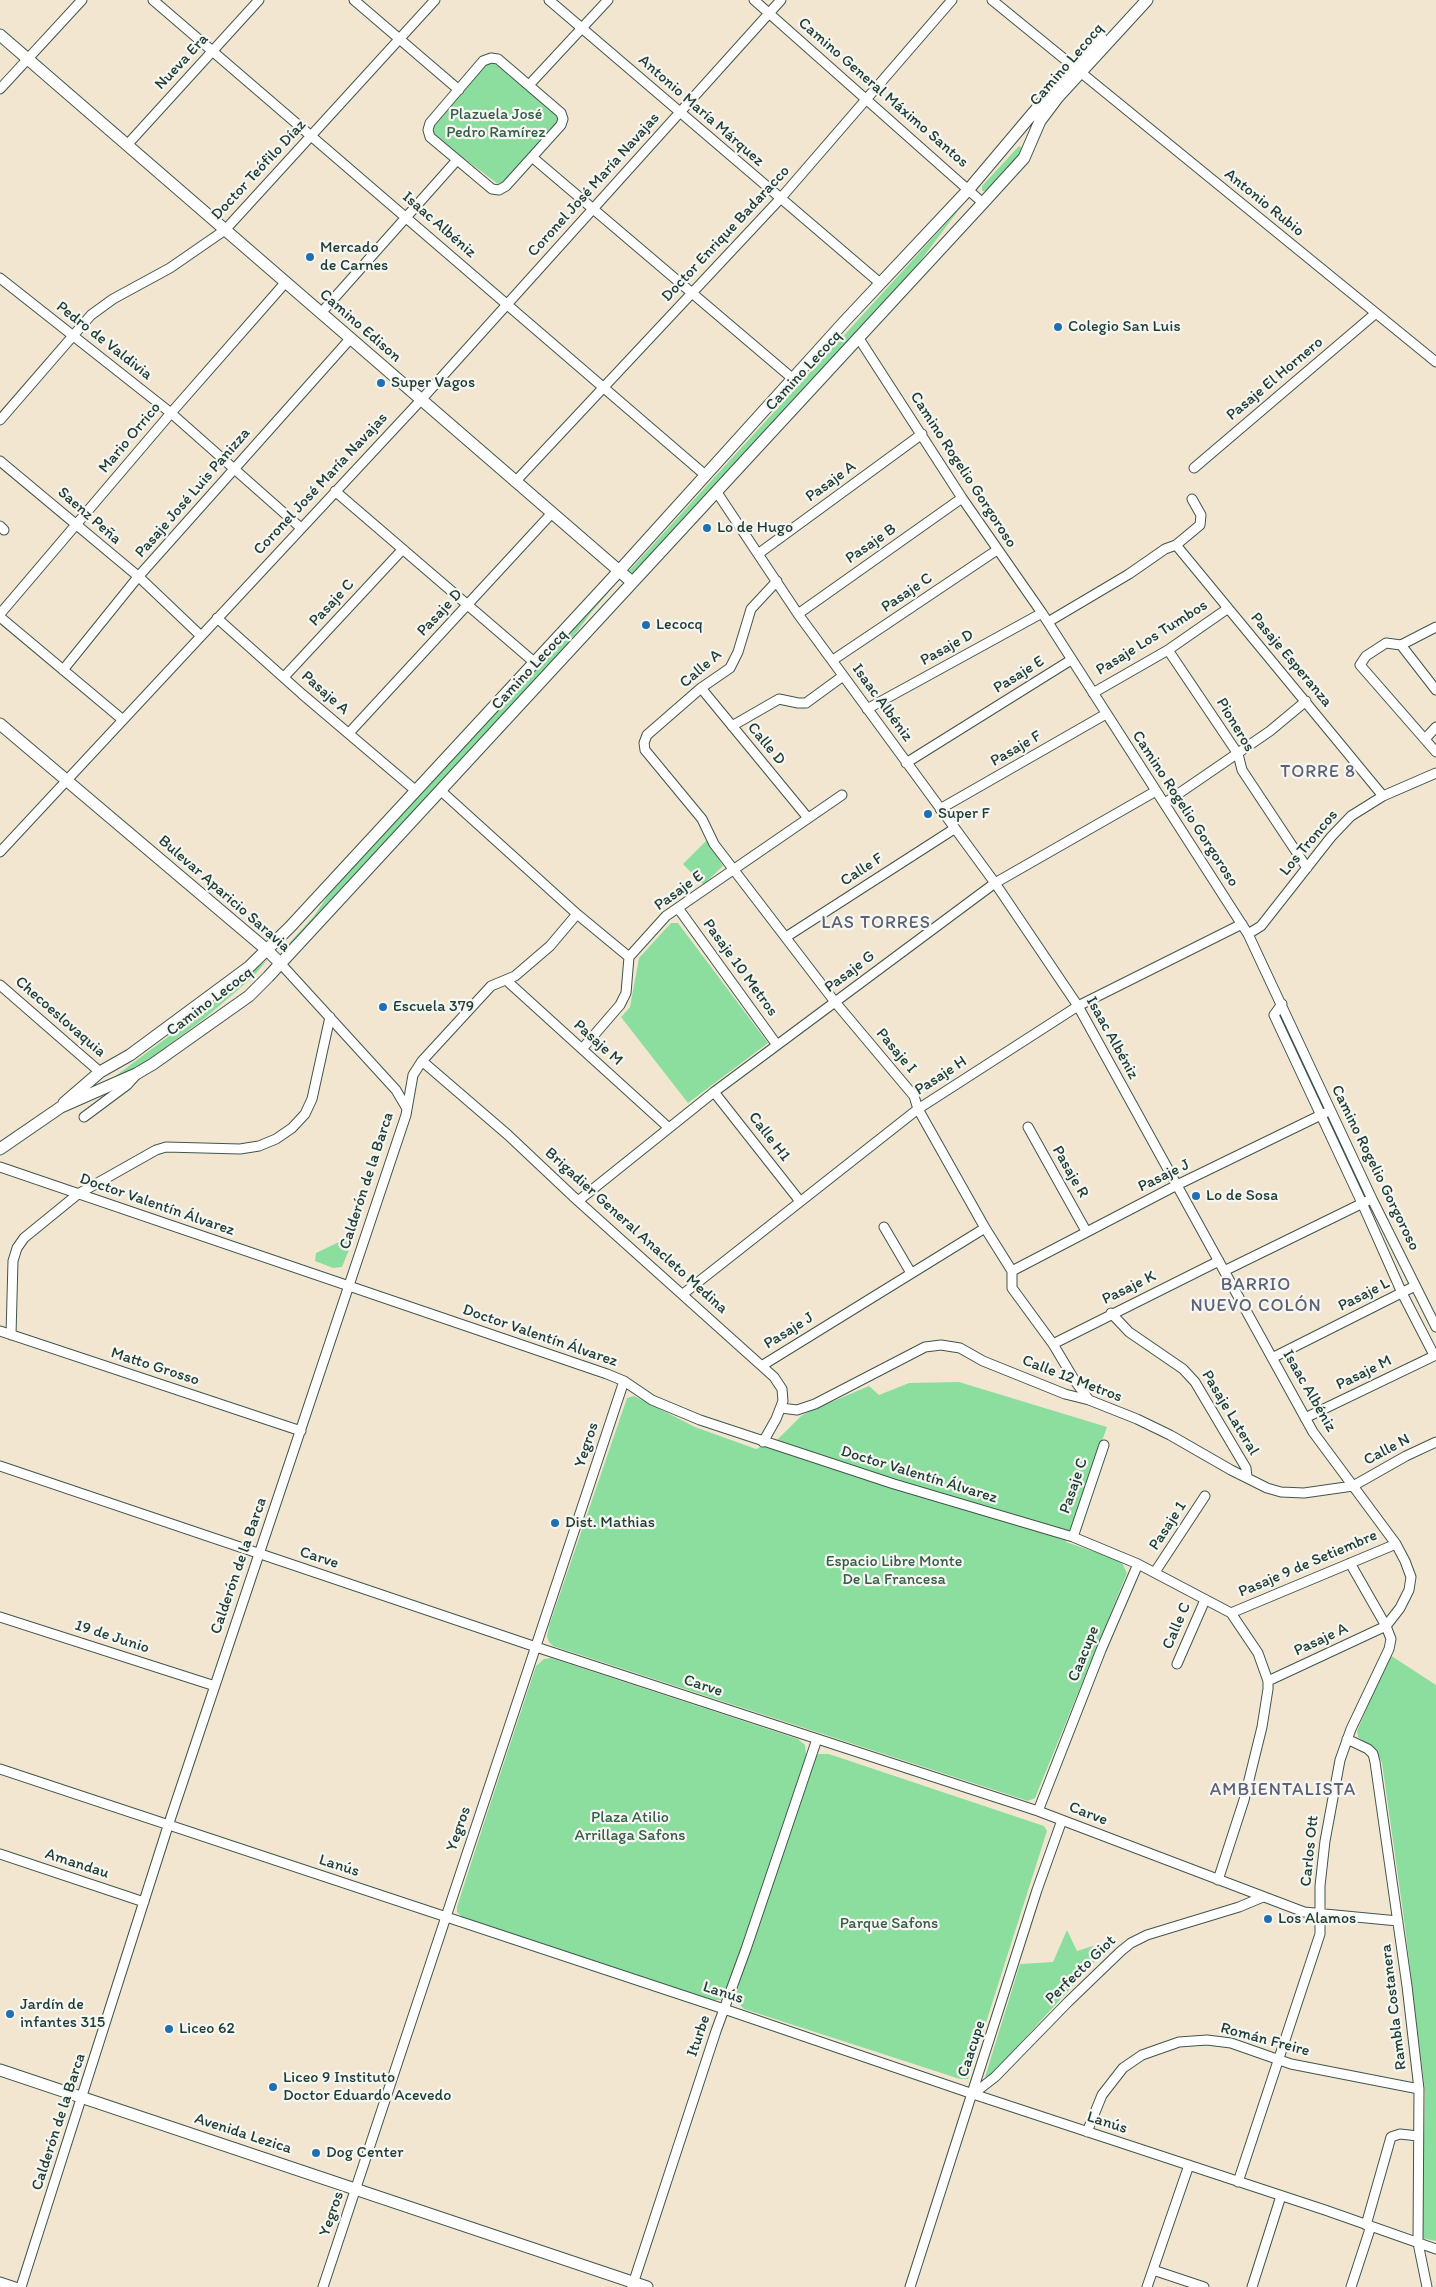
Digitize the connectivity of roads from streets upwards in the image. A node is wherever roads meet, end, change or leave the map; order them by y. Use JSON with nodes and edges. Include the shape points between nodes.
{"nodes":[{"id":1,"x":82,"y":0,"type":"edge"},
{"id":2,"x":153,"y":0,"type":"edge"},
{"id":3,"x":260,"y":0,"type":"edge"},
{"id":4,"x":354,"y":0,"type":"edge"},
{"id":5,"x":435,"y":0,"type":"edge"},
{"id":6,"x":549,"y":0,"type":"edge"},
{"id":7,"x":608,"y":0,"type":"edge"},
{"id":8,"x":754,"y":0,"type":"edge"},
{"id":9,"x":781,"y":0,"type":"edge"},
{"id":10,"x":952,"y":0,"type":"edge"},
{"id":11,"x":992,"y":0,"type":"edge"},
{"id":12,"x":1137,"y":0,"type":"edge"},
{"id":13,"x":1146,"y":0,"type":"edge"},
{"id":14,"x":769,"y":13,"type":"junction"},
{"id":15,"x":584,"y":28,"type":"junction"},
{"id":16,"x":0,"y":35,"type":"edge"},
{"id":17,"x":399,"y":39,"type":"junction"},
{"id":18,"x":213,"y":51,"type":"junction"},
{"id":19,"x":28,"y":59,"type":"junction"},
{"id":20,"x":1076,"y":71,"type":"junction"},
{"id":21,"x":529,"y":85,"type":"junction"},
{"id":22,"x":0,"y":89,"type":"edge"},
{"id":23,"x":459,"y":90,"type":"junction"},
{"id":24,"x":868,"y":100,"type":"junction"},
{"id":25,"x":680,"y":112,"type":"junction"},
{"id":26,"x":310,"y":136,"type":"junction"},
{"id":27,"x":127,"y":145,"type":"junction"},
{"id":28,"x":532,"y":157,"type":"junction"},
{"id":29,"x":457,"y":160,"type":"junction"},
{"id":30,"x":968,"y":189,"type":"junction"},
{"id":31,"x":780,"y":199,"type":"junction"},
{"id":32,"x":983,"y":203,"type":"junction"},
{"id":33,"x":593,"y":209,"type":"junction"},
{"id":34,"x":407,"y":216,"type":"junction"},
{"id":35,"x":225,"y":230,"type":"junction"},
{"id":36,"x":0,"y":278,"type":"edge"},
{"id":37,"x":286,"y":283,"type":"junction"},
{"id":38,"x":880,"y":283,"type":"junction"},
{"id":39,"x":692,"y":294,"type":"junction"},
{"id":40,"x":507,"y":303,"type":"junction"},
{"id":41,"x":321,"y":313,"type":"junction"},
{"id":42,"x":1376,"y":313,"type":"junction"},
{"id":43,"x":73,"y":334,"type":"junction"},
{"id":44,"x":858,"y":337,"type":"junction"},
{"id":45,"x":350,"y":339,"type":"junction"},
{"id":46,"x":1436,"y":362,"type":"edge"},
{"id":47,"x":792,"y":378,"type":"junction"},
{"id":48,"x":604,"y":388,"type":"junction"},
{"id":49,"x":421,"y":400,"type":"junction"},
{"id":50,"x":171,"y":413,"type":"junction"},
{"id":51,"x":0,"y":420,"type":"edge"},
{"id":52,"x":922,"y":434,"type":"junction"},
{"id":53,"x":0,"y":461,"type":"edge"},
{"id":54,"x":1194,"y":468,"type":"dead end"},
{"id":55,"x":234,"y":469,"type":"junction"},
{"id":56,"x":704,"y":474,"type":"junction"},
{"id":57,"x":515,"y":482,"type":"junction"},
{"id":58,"x":335,"y":491,"type":"junction"},
{"id":59,"x":716,"y":491,"type":"junction"},
{"id":60,"x":962,"y":498,"type":"junction"},
{"id":61,"x":1192,"y":499,"type":"dead end"},
{"id":62,"x":552,"y":513,"type":"junction"},
{"id":63,"x":76,"y":524,"type":"junction"},
{"id":64,"x":301,"y":528,"type":"junction"},
{"id":65,"x":1176,"y":545,"type":"junction"},
{"id":66,"x":402,"y":550,"type":"junction"},
{"id":67,"x":997,"y":550,"type":"junction"},
{"id":68,"x":758,"y":554,"type":"junction"},
{"id":69,"x":619,"y":571,"type":"junction"},
{"id":70,"x":139,"y":577,"type":"junction"},
{"id":71,"x":776,"y":581,"type":"junction"},
{"id":72,"x":632,"y":582,"type":"junction"},
{"id":73,"x":466,"y":606,"type":"junction"},
{"id":74,"x":1227,"y":609,"type":"junction"},
{"id":75,"x":1042,"y":613,"type":"junction"},
{"id":76,"x":798,"y":614,"type":"junction"},
{"id":77,"x":0,"y":616,"type":"edge"},
{"id":78,"x":217,"y":618,"type":"junction"},
{"id":79,"x":1048,"y":622,"type":"junction"},
{"id":80,"x":1436,"y":627,"type":"edge"},
{"id":81,"x":201,"y":636,"type":"junction"},
{"id":82,"x":1401,"y":645,"type":"junction"},
{"id":83,"x":1168,"y":650,"type":"junction"},
{"id":84,"x":833,"y":660,"type":"junction"},
{"id":85,"x":1071,"y":660,"type":"junction"},
{"id":86,"x":534,"y":662,"type":"junction"},
{"id":87,"x":63,"y":670,"type":"junction"},
{"id":88,"x":843,"y":676,"type":"junction"},
{"id":89,"x":284,"y":677,"type":"junction"},
{"id":90,"x":701,"y":688,"type":"junction"},
{"id":91,"x":1436,"y":690,"type":"edge"},
{"id":92,"x":1093,"y":693,"type":"junction"},
{"id":93,"x":1306,"y":700,"type":"junction"},
{"id":94,"x":867,"y":708,"type":"junction"},
{"id":95,"x":1106,"y":714,"type":"junction"},
{"id":96,"x":123,"y":720,"type":"junction"},
{"id":97,"x":0,"y":724,"type":"edge"},
{"id":98,"x":732,"y":726,"type":"junction"},
{"id":99,"x":1436,"y":727,"type":"edge"},
{"id":100,"x":349,"y":733,"type":"junction"},
{"id":101,"x":1425,"y":739,"type":"junction"},
{"id":102,"x":644,"y":743,"type":"joint"},
{"id":103,"x":1436,"y":752,"type":"edge"},
{"id":104,"x":1238,"y":754,"type":"junction"},
{"id":105,"x":906,"y":763,"type":"junction"},
{"id":106,"x":1435,"y":774,"type":"edge"},
{"id":107,"x":66,"y":780,"type":"junction"},
{"id":108,"x":415,"y":790,"type":"junction"},
{"id":109,"x":440,"y":790,"type":"junction"},
{"id":110,"x":1156,"y":791,"type":"junction"},
{"id":111,"x":842,"y":795,"type":"dead end"},
{"id":112,"x":1383,"y":796,"type":"junction"},
{"id":113,"x":1165,"y":803,"type":"junction"},
{"id":114,"x":940,"y":809,"type":"junction"},
{"id":115,"x":808,"y":818,"type":"junction"},
{"id":116,"x":954,"y":829,"type":"junction"},
{"id":117,"x":0,"y":852,"type":"edge"},
{"id":118,"x":1307,"y":868,"type":"junction"},
{"id":119,"x":734,"y":870,"type":"junction"},
{"id":120,"x":995,"y":883,"type":"junction"},
{"id":121,"x":678,"y":908,"type":"junction"},
{"id":122,"x":577,"y":914,"type":"junction"},
{"id":123,"x":1242,"y":924,"type":"junction"},
{"id":124,"x":1248,"y":934,"type":"junction"},
{"id":125,"x":786,"y":937,"type":"junction"},
{"id":126,"x":267,"y":950,"type":"junction"},
{"id":127,"x":629,"y":957,"type":"junction"},
{"id":128,"x":280,"y":964,"type":"junction"},
{"id":129,"x":506,"y":980,"type":"junction"},
{"id":130,"x":0,"y":985,"type":"edge"},
{"id":131,"x":835,"y":1002,"type":"junction"},
{"id":132,"x":1282,"y":1004,"type":"junction"},
{"id":133,"x":1078,"y":1006,"type":"junction"},
{"id":134,"x":330,"y":1017,"type":"junction"},
{"id":135,"x":777,"y":1045,"type":"junction"},
{"id":136,"x":582,"y":1049,"type":"junction"},
{"id":137,"x":422,"y":1061,"type":"junction"},
{"id":138,"x":100,"y":1072,"type":"junction"},
{"id":139,"x":136,"y":1074,"type":"junction"},
{"id":140,"x":714,"y":1092,"type":"junction"},
{"id":141,"x":61,"y":1107,"type":"junction"},
{"id":142,"x":406,"y":1107,"type":"junction"},
{"id":143,"x":918,"y":1109,"type":"junction"},
{"id":144,"x":1330,"y":1110,"type":"junction"},
{"id":145,"x":1321,"y":1115,"type":"junction"},
{"id":146,"x":84,"y":1117,"type":"dead end"},
{"id":147,"x":669,"y":1128,"type":"junction"},
{"id":148,"x":1028,"y":1128,"type":"dead end"},
{"id":149,"x":1,"y":1149,"type":"edge"},
{"id":150,"x":0,"y":1167,"type":"edge"},
{"id":151,"x":1177,"y":1185,"type":"junction"},
{"id":152,"x":78,"y":1194,"type":"junction"},
{"id":153,"x":1372,"y":1199,"type":"junction"},
{"id":154,"x":799,"y":1200,"type":"junction"},
{"id":155,"x":578,"y":1201,"type":"junction"},
{"id":156,"x":1362,"y":1203,"type":"junction"},
{"id":157,"x":884,"y":1227,"type":"dead end"},
{"id":158,"x":985,"y":1228,"type":"junction"},
{"id":159,"x":1086,"y":1231,"type":"junction"},
{"id":160,"x":1219,"y":1261,"type":"junction"},
{"id":161,"x":1012,"y":1271,"type":"junction"},
{"id":162,"x":1224,"y":1271,"type":"junction"},
{"id":163,"x":911,"y":1273,"type":"junction"},
{"id":164,"x":1416,"y":1286,"type":"junction"},
{"id":165,"x":348,"y":1287,"type":"junction"},
{"id":166,"x":1402,"y":1293,"type":"junction"},
{"id":167,"x":682,"y":1294,"type":"junction"},
{"id":168,"x":1111,"y":1313,"type":"junction"},
{"id":169,"x":1436,"y":1326,"type":"edge"},
{"id":170,"x":0,"y":1331,"type":"edge"},
{"id":171,"x":11,"y":1335,"type":"junction"},
{"id":172,"x":1053,"y":1344,"type":"junction"},
{"id":173,"x":1435,"y":1355,"type":"edge"},
{"id":174,"x":1272,"y":1358,"type":"junction"},
{"id":175,"x":763,"y":1365,"type":"junction"},
{"id":176,"x":624,"y":1381,"type":"junction"},
{"id":177,"x":1089,"y":1400,"type":"junction"},
{"id":178,"x":781,"y":1408,"type":"junction"},
{"id":179,"x":1306,"y":1418,"type":"junction"},
{"id":180,"x":300,"y":1431,"type":"junction"},
{"id":181,"x":763,"y":1442,"type":"junction"},
{"id":182,"x":1436,"y":1442,"type":"edge"},
{"id":183,"x":1104,"y":1445,"type":"dead end"},
{"id":184,"x":0,"y":1466,"type":"edge"},
{"id":185,"x":1247,"y":1477,"type":"junction"},
{"id":186,"x":1353,"y":1486,"type":"junction"},
{"id":187,"x":1205,"y":1496,"type":"dead end"},
{"id":188,"x":1073,"y":1537,"type":"junction"},
{"id":189,"x":1396,"y":1544,"type":"junction"},
{"id":190,"x":259,"y":1554,"type":"junction"},
{"id":191,"x":1350,"y":1563,"type":"junction"},
{"id":192,"x":1138,"y":1564,"type":"junction"},
{"id":193,"x":1155,"y":1572,"type":"junction"},
{"id":194,"x":1205,"y":1600,"type":"junction"},
{"id":195,"x":1231,"y":1613,"type":"junction"},
{"id":196,"x":0,"y":1617,"type":"edge"},
{"id":197,"x":1386,"y":1626,"type":"junction"},
{"id":198,"x":536,"y":1646,"type":"junction"},
{"id":199,"x":1177,"y":1664,"type":"dead end"},
{"id":200,"x":1268,"y":1681,"type":"junction"},
{"id":201,"x":215,"y":1686,"type":"junction"},
{"id":202,"x":817,"y":1739,"type":"junction"},
{"id":203,"x":1347,"y":1740,"type":"junction"},
{"id":204,"x":0,"y":1770,"type":"edge"},
{"id":205,"x":1038,"y":1811,"type":"junction"},
{"id":206,"x":1062,"y":1820,"type":"junction"},
{"id":207,"x":168,"y":1826,"type":"junction"},
{"id":208,"x":0,"y":1854,"type":"edge"},
{"id":209,"x":1218,"y":1880,"type":"junction"},
{"id":210,"x":1263,"y":1896,"type":"junction"},
{"id":211,"x":144,"y":1902,"type":"junction"},
{"id":212,"x":1320,"y":1915,"type":"junction"},
{"id":213,"x":445,"y":1918,"type":"junction"},
{"id":214,"x":1398,"y":1921,"type":"junction"},
{"id":215,"x":724,"y":2009,"type":"junction"},
{"id":216,"x":1279,"y":2060,"type":"junction"},
{"id":217,"x":0,"y":2070,"type":"edge"},
{"id":218,"x":1419,"y":2089,"type":"junction"},
{"id":219,"x":972,"y":2094,"type":"junction"},
{"id":220,"x":83,"y":2098,"type":"junction"},
{"id":221,"x":1087,"y":2132,"type":"junction"},
{"id":222,"x":1418,"y":2136,"type":"junction"},
{"id":223,"x":1189,"y":2165,"type":"junction"},
{"id":224,"x":1238,"y":2182,"type":"junction"},
{"id":225,"x":356,"y":2188,"type":"junction"},
{"id":226,"x":1281,"y":2196,"type":"junction"},
{"id":227,"x":1368,"y":2226,"type":"junction"},
{"id":228,"x":1418,"y":2243,"type":"junction"},
{"id":229,"x":1436,"y":2249,"type":"edge"},
{"id":230,"x":1153,"y":2270,"type":"junction"},
{"id":231,"x":0,"y":2282,"type":"edge"},
{"id":232,"x":633,"y":2285,"type":"edge"},
{"id":233,"x":15,"y":2287,"type":"edge"},
{"id":234,"x":21,"y":2287,"type":"edge"},
{"id":235,"x":322,"y":2287,"type":"edge"},
{"id":236,"x":646,"y":2287,"type":"edge"},
{"id":237,"x":910,"y":2287,"type":"edge"},
{"id":238,"x":1147,"y":2287,"type":"edge"},
{"id":239,"x":1204,"y":2287,"type":"edge"},
{"id":240,"x":1252,"y":2287,"type":"edge"},
{"id":241,"x":1351,"y":2287,"type":"edge"},
{"id":242,"x":1427,"y":2287,"type":"edge"}],
"edges":[{"from":1,"to":19,"type":"street"},
{"from":2,"to":18,"type":"street","name":"Isaac Albéniz"},
{"from":3,"to":18,"type":"street","name":"Nueva Era"},
{"from":4,"to":17,"type":"street"},
{"from":5,"to":17,"type":"street","name":"Doctor Teófilo Díaz"},
{"from":6,"to":15,"type":"street","name":"Antonio María Márquez"},
{"from":7,"to":15,"type":"street"},
{"from":8,"to":14,"type":"street","name":"Camino General Máximo Santos"},
{"from":9,"to":14,"type":"street","name":"Coronel José María Navajas"},
{"from":10,"to":24,"type":"street","name":"Doctor Enrique Badaracco"},
{"from":11,"to":20,"type":"street","name":"Antonio Rubio"},
{"from":12,"to":20,"type":"street","name":"Camino Lecocq"},
{"from":13,"to":20,"type":"street","name":"Camino Lecocq"},
{"from":14,"to":24,"type":"street","name":"Camino General Máximo Santos"},
{"from":14,"to":25,"type":"street","name":"Coronel José María Navajas"},
{"from":15,"to":21,"type":"street"},
{"from":15,"to":25,"type":"street","name":"Antonio María Márquez"},
{"from":16,"to":19,"type":"street","name":"Camino Edison"},
{"from":17,"to":23,"type":"street"},
{"from":17,"to":26,"type":"street","name":"Doctor Teófilo Díaz"},
{"from":18,"to":26,"type":"street","name":"Isaac Albéniz"},
{"from":18,"to":27,"type":"street","name":"Nueva Era"},
{"from":19,"to":22,"type":"street"},
{"from":19,"to":27,"type":"street","name":"Camino Edison"},
{"from":20,"to":30,"type":"street","name":"Camino Lecocq"},
{"from":20,"to":32,"type":"street","name":"Camino Lecocq","via":[[1040,121],[1024,158]]},
{"from":20,"to":42,"type":"street","name":"Antonio Rubio"},
{"from":21,"to":23,"type":"street","via":[[498,59],[491,58],[483,62]]},
{"from":21,"to":28,"type":"street","via":[[561,113],[563,119]]},
{"from":23,"to":29,"type":"street","via":[[428,130],[430,137]]},
{"from":24,"to":30,"type":"street","name":"Camino General Máximo Santos"},
{"from":24,"to":31,"type":"street","name":"Doctor Enrique Badaracco"},
{"from":25,"to":31,"type":"street","name":"Antonio María Márquez"},
{"from":25,"to":33,"type":"street","name":"Coronel José María Navajas"},
{"from":26,"to":34,"type":"street","name":"Isaac Albéniz"},
{"from":26,"to":35,"type":"street","name":"Doctor Teófilo Díaz"},
{"from":27,"to":35,"type":"street","name":"Camino Edison"},
{"from":28,"to":29,"type":"street","via":[[499,190],[492,189]]},
{"from":28,"to":33,"type":"street"},
{"from":29,"to":34,"type":"street"},
{"from":30,"to":32,"type":"street"},
{"from":30,"to":38,"type":"street","name":"Camino Lecocq"},
{"from":31,"to":38,"type":"street","name":"Antonio María Márquez"},
{"from":31,"to":39,"type":"street","name":"Doctor Enrique Badaracco"},
{"from":32,"to":44,"type":"street","name":"Camino Lecocq"},
{"from":33,"to":39,"type":"street"},
{"from":33,"to":40,"type":"street","name":"Coronel José María Navajas"},
{"from":34,"to":40,"type":"street","name":"Isaac Albéniz"},
{"from":34,"to":41,"type":"street"},
{"from":35,"to":37,"type":"street","name":"Camino Edison"},
{"from":35,"to":43,"type":"street","name":"Doctor Teófilo Díaz","via":[[170,268],[113,299]]},
{"from":36,"to":43,"type":"street","name":"Pedro de Valdivia"},
{"from":37,"to":41,"type":"street","name":"Camino Edison"},
{"from":37,"to":50,"type":"street","name":"Mario Orrico"},
{"from":38,"to":47,"type":"street","name":"Camino Lecocq"},
{"from":39,"to":47,"type":"street"},
{"from":39,"to":48,"type":"street","name":"Doctor Enrique Badaracco"},
{"from":40,"to":48,"type":"street","name":"Isaac Albéniz"},
{"from":40,"to":49,"type":"street","name":"Coronel José María Navajas"},
{"from":41,"to":45,"type":"street","name":"Camino Edison"},
{"from":42,"to":46,"type":"street","name":"Antonio Rubio"},
{"from":42,"to":54,"type":"street","name":"Pasaje El Hornero"},
{"from":43,"to":50,"type":"street","name":"Pedro de Valdivia"},
{"from":43,"to":51,"type":"street","name":"Doctor Teófilo Díaz"},
{"from":44,"to":52,"type":"street","name":"Camino Rogelio Gorgoroso"},
{"from":44,"to":59,"type":"street","name":"Camino Lecocq"},
{"from":45,"to":49,"type":"street","name":"Camino Edison"},
{"from":45,"to":55,"type":"street","name":"Pasaje José Luis Panizza"},
{"from":47,"to":56,"type":"street","name":"Camino Lecocq"},
{"from":48,"to":56,"type":"street","name":"Isaac Albéniz"},
{"from":48,"to":57,"type":"street","name":"Doctor Enrique Badaracco"},
{"from":49,"to":57,"type":"street","name":"Camino Edison"},
{"from":49,"to":58,"type":"street","name":"Coronel José María Navajas"},
{"from":50,"to":55,"type":"street","name":"Pedro de Valdivia"},
{"from":50,"to":63,"type":"street","name":"Mario Orrico"},
{"from":52,"to":60,"type":"street","name":"Camino Rogelio Gorgoroso"},
{"from":52,"to":68,"type":"street","name":"Pasaje A"},
{"from":53,"to":63,"type":"street","name":"Saenz Peña"},
{"from":55,"to":64,"type":"street","name":"Pedro de Valdivia"},
{"from":55,"to":70,"type":"street","name":"Pasaje José Luis Panizza"},
{"from":56,"to":69,"type":"street","name":"Camino Lecocq"},
{"from":57,"to":62,"type":"street","name":"Camino Edison"},
{"from":58,"to":64,"type":"street","name":"Coronel José María Navajas"},
{"from":58,"to":66,"type":"street"},
{"from":59,"to":68,"type":"street","name":"Isaac Albéniz"},
{"from":59,"to":72,"type":"street","name":"Camino Lecocq"},
{"from":60,"to":67,"type":"street","name":"Camino Rogelio Gorgoroso"},
{"from":60,"to":76,"type":"street","name":"Pasaje B"},
{"from":61,"to":65,"type":"street","via":[[1202,520]]},
{"from":62,"to":69,"type":"street","name":"Camino Edison"},
{"from":62,"to":73,"type":"street","name":"Pasaje D"},
{"from":63,"to":70,"type":"street","name":"Saenz Peña"},
{"from":63,"to":77,"type":"street","name":"Mario Orrico"},
{"from":64,"to":78,"type":"street","name":"Coronel José María Navajas"},
{"from":65,"to":74,"type":"street","name":"Pasaje Esperanza"},
{"from":65,"to":79,"type":"street","via":[[1165,548],[1129,574]]},
{"from":66,"to":73,"type":"street"},
{"from":66,"to":89,"type":"street","name":"Pasaje C"},
{"from":67,"to":75,"type":"street","name":"Camino Rogelio Gorgoroso"},
{"from":67,"to":84,"type":"street","name":"Pasaje C"},
{"from":68,"to":71,"type":"street","name":"Isaac Albéniz"},
{"from":69,"to":72,"type":"street","name":"Camino Edison"},
{"from":69,"to":86,"type":"street","name":"Camino Lecocq"},
{"from":70,"to":81,"type":"street","name":"Saenz Peña"},
{"from":70,"to":87,"type":"street","name":"Pasaje José Luis Panizza"},
{"from":71,"to":76,"type":"street","name":"Isaac Albéniz"},
{"from":71,"to":90,"type":"street","name":"Calle A","via":[[751,609],[730,668]]},
{"from":72,"to":109,"type":"street","name":"Camino Lecocq"},
{"from":73,"to":86,"type":"street"},
{"from":73,"to":100,"type":"street","name":"Pasaje D"},
{"from":74,"to":83,"type":"street","name":"Pasaje Los Tumbos"},
{"from":74,"to":93,"type":"street","name":"Pasaje Esperanza"},
{"from":75,"to":79,"type":"street","name":"Camino Rogelio Gorgoroso"},
{"from":75,"to":94,"type":"street","name":"Pasaje D"},
{"from":76,"to":84,"type":"street","name":"Isaac Albéniz"},
{"from":77,"to":87,"type":"street"},
{"from":78,"to":81,"type":"street","name":"Coronel José María Navajas"},
{"from":78,"to":89,"type":"street","name":"Pasaje A"},
{"from":79,"to":85,"type":"street","name":"Camino Rogelio Gorgoroso"},
{"from":80,"to":82,"type":"street"},
{"from":81,"to":96,"type":"street","name":"Coronel José María Navajas"},
{"from":82,"to":91,"type":"street"},
{"from":82,"to":101,"type":"street","via":[[1386,643],[1366,656],[1360,665]]},
{"from":83,"to":92,"type":"street","name":"Pasaje Los Tumbos"},
{"from":83,"to":104,"type":"street","name":"Pioneros"},
{"from":84,"to":88,"type":"street","name":"Isaac Albéniz"},
{"from":85,"to":92,"type":"street","name":"Camino Rogelio Gorgoroso"},
{"from":85,"to":105,"type":"street","name":"Pasaje E"},
{"from":86,"to":108,"type":"street","name":"Camino Lecocq"},
{"from":87,"to":96,"type":"street"},
{"from":88,"to":94,"type":"street","name":"Isaac Albéniz"},
{"from":88,"to":98,"type":"street","via":[[806,703],[779,699]]},
{"from":89,"to":100,"type":"street","name":"Pasaje A"},
{"from":90,"to":98,"type":"street","name":"Calle D"},
{"from":90,"to":102,"type":"street","name":"Calle A","via":[[647,736]]},
{"from":92,"to":95,"type":"street","name":"Camino Rogelio Gorgoroso"},
{"from":93,"to":104,"type":"street"},
{"from":93,"to":112,"type":"street","name":"Pasaje Esperanza"},
{"from":94,"to":105,"type":"street","name":"Isaac Albéniz"},
{"from":95,"to":110,"type":"street","name":"Camino Rogelio Gorgoroso"},
{"from":95,"to":114,"type":"street","name":"Pasaje F"},
{"from":96,"to":107,"type":"street","name":"Coronel José María Navajas"},
{"from":97,"to":107,"type":"street","name":"Bulevar Aparicio Saravia"},
{"from":98,"to":115,"type":"street","name":"Calle D"},
{"from":99,"to":101,"type":"street"},
{"from":100,"to":108,"type":"street","name":"Pasaje A"},
{"from":101,"to":103,"type":"street"},
{"from":102,"to":119,"type":"street","name":"Pasaje I","via":[[645,750],[702,819],[714,844]]},
{"from":104,"to":113,"type":"street"},
{"from":104,"to":118,"type":"street","name":"Pioneros","via":[[1242,770]]},
{"from":105,"to":114,"type":"street","name":"Isaac Albéniz"},
{"from":106,"to":112,"type":"street","name":"Los Troncos"},
{"from":107,"to":117,"type":"street","name":"Coronel José María Navajas"},
{"from":107,"to":126,"type":"street","name":"Bulevar Aparicio Saravia"},
{"from":108,"to":126,"type":"street","name":"Camino Lecocq"},
{"from":109,"to":122,"type":"street"},
{"from":109,"to":128,"type":"street","name":"Camino Lecocq"},
{"from":110,"to":113,"type":"street","name":"Camino Rogelio Gorgoroso"},
{"from":110,"to":120,"type":"street","name":"Pasaje G"},
{"from":111,"to":115,"type":"street","name":"Pasaje E"},
{"from":112,"to":118,"type":"street","name":"Los Troncos","via":[[1342,824]]},
{"from":113,"to":123,"type":"street","name":"Camino Rogelio Gorgoroso"},
{"from":114,"to":116,"type":"street","name":"Isaac Albéniz"},
{"from":115,"to":119,"type":"street","name":"Pasaje E"},
{"from":116,"to":120,"type":"street","name":"Isaac Albéniz"},
{"from":116,"to":125,"type":"street","name":"Calle F"},
{"from":118,"to":124,"type":"street","name":"Los Troncos","via":[[1261,926]]},
{"from":119,"to":121,"type":"street","name":"Pasaje E"},
{"from":119,"to":125,"type":"street","name":"Pasaje I"},
{"from":120,"to":131,"type":"street","name":"Pasaje G"},
{"from":120,"to":133,"type":"street","name":"Isaac Albéniz"},
{"from":121,"to":127,"type":"street","name":"Pasaje E","via":[[666,916]]},
{"from":121,"to":135,"type":"street","name":"Pasaje 10 Metros"},
{"from":122,"to":127,"type":"street"},
{"from":122,"to":129,"type":"street","name":"Calderón de la Barca","via":[[550,946]]},
{"from":123,"to":124,"type":"street","name":"Camino Rogelio Gorgoroso"},
{"from":123,"to":133,"type":"street","name":"Pasaje H"},
{"from":124,"to":132,"type":"street","name":"Camino Rogelio Gorgoroso"},
{"from":125,"to":131,"type":"street","name":"Pasaje I"},
{"from":126,"to":128,"type":"street","name":"Bulevar Aparicio Saravia"},
{"from":126,"to":138,"type":"street","name":"Camino Lecocq","via":[[200,1005],[130,1055]]},
{"from":127,"to":136,"type":"street","via":[[624,998]]},
{"from":128,"to":134,"type":"street","name":"Bulevar Aparicio Saravia"},
{"from":128,"to":139,"type":"street","name":"Camino Lecocq","via":[[243,1000]]},
{"from":129,"to":136,"type":"street","name":"Pasaje M"},
{"from":129,"to":137,"type":"street","name":"Calderón de la Barca","via":[[491,986]]},
{"from":130,"to":138,"type":"street","name":"Checoeslovaquia"},
{"from":131,"to":135,"type":"street","name":"Pasaje G"},
{"from":131,"to":143,"type":"street","name":"Pasaje I","via":[[914,1096]]},
{"from":132,"to":144,"type":"street","name":"Camino Rogelio Gorgoroso"},
{"from":132,"to":145,"type":"street","via":[[1274,1015]]},
{"from":133,"to":143,"type":"street","name":"Pasaje H"},
{"from":133,"to":151,"type":"street","name":"Isaac Albéniz"},
{"from":134,"to":142,"type":"street","name":"Bulevar Aparicio Saravia","via":[[396,1090]]},
{"from":134,"to":152,"type":"street","via":[[312,1099],[305,1114],[292,1128],[276,1139],[240,1149],[161,1148]]},
{"from":135,"to":140,"type":"street","name":"Pasaje G"},
{"from":136,"to":147,"type":"street","name":"Pasaje M"},
{"from":137,"to":142,"type":"street","name":"Calderón de la Barca","via":[[413,1075]]},
{"from":137,"to":155,"type":"street","name":"Brigadier General Anacleto Medina"},
{"from":138,"to":141,"type":"street","name":"Camino Lecocq"},
{"from":139,"to":141,"type":"street","name":"Camino Lecocq"},
{"from":139,"to":146,"type":"street","via":[[127,1085]]},
{"from":140,"to":147,"type":"street","name":"Pasaje G"},
{"from":140,"to":154,"type":"street","name":"Calle H1"},
{"from":141,"to":149,"type":"street","name":"Camino Lecocq"},
{"from":142,"to":165,"type":"street","name":"Calderón de la Barca"},
{"from":143,"to":154,"type":"street","name":"Pasaje H"},
{"from":143,"to":158,"type":"street","name":"Pasaje I"},
{"from":144,"to":145,"type":"street","name":"Pasaje J"},
{"from":144,"to":153,"type":"street","name":"Camino Rogelio Gorgoroso"},
{"from":145,"to":151,"type":"street","name":"Pasaje J"},
{"from":145,"to":156,"type":"street"},
{"from":147,"to":155,"type":"street","name":"Pasaje G"},
{"from":148,"to":159,"type":"street","name":"Pasaje R"},
{"from":150,"to":152,"type":"street","name":"Doctor Valentín Álvarez"},
{"from":151,"to":159,"type":"street","name":"Pasaje J"},
{"from":151,"to":160,"type":"street","name":"Isaac Albéniz"},
{"from":152,"to":165,"type":"street","name":"Doctor Valentín Álvarez"},
{"from":152,"to":171,"type":"street","via":[[24,1238],[17,1248],[13,1261]]},
{"from":153,"to":156,"type":"street"},
{"from":153,"to":164,"type":"street","name":"Camino Rogelio Gorgoroso"},
{"from":154,"to":167,"type":"street","name":"Pasaje H"},
{"from":155,"to":167,"type":"street","name":"Brigadier General Anacleto Medina"},
{"from":156,"to":162,"type":"street"},
{"from":156,"to":166,"type":"street"},
{"from":157,"to":163,"type":"street"},
{"from":158,"to":161,"type":"street","name":"Pasaje I"},
{"from":158,"to":163,"type":"street","name":"Pasaje J"},
{"from":159,"to":161,"type":"street","name":"Pasaje J"},
{"from":160,"to":162,"type":"street","name":"Isaac Albéniz"},
{"from":160,"to":168,"type":"street","name":"Pasaje K"},
{"from":161,"to":172,"type":"street","name":"Pasaje I","via":[[1012,1288]]},
{"from":162,"to":174,"type":"street","name":"Isaac Albéniz"},
{"from":163,"to":175,"type":"street","name":"Pasaje J"},
{"from":164,"to":166,"type":"street","name":"Pasaje L"},
{"from":164,"to":169,"type":"street","name":"Camino Rogelio Gorgoroso"},
{"from":165,"to":176,"type":"street","name":"Doctor Valentín Álvarez"},
{"from":165,"to":180,"type":"street","name":"Calderón de la Barca"},
{"from":166,"to":173,"type":"street"},
{"from":166,"to":174,"type":"street","name":"Pasaje L"},
{"from":167,"to":175,"type":"street","name":"Brigadier General Anacleto Medina"},
{"from":168,"to":172,"type":"street","name":"Pasaje K"},
{"from":168,"to":185,"type":"street","name":"Pasaje Lateral","via":[[1129,1332],[1183,1368],[1195,1382],[1246,1468]]},
{"from":170,"to":171,"type":"street","name":"Matto Grosso"},
{"from":171,"to":180,"type":"street","name":"Matto Grosso"},
{"from":172,"to":177,"type":"street","name":"Pasaje I"},
{"from":173,"to":179,"type":"street","name":"Pasaje M"},
{"from":174,"to":179,"type":"street","name":"Isaac Albéniz"},
{"from":175,"to":178,"type":"street","name":"Brigadier General Anacleto Medina","via":[[782,1389]]},
{"from":176,"to":181,"type":"street","name":"Doctor Valentín Álvarez","via":[[673,1410]]},
{"from":176,"to":198,"type":"street","name":"Yegros"},
{"from":177,"to":178,"type":"street","name":"Calle 12 Metros","via":[[1065,1394],[983,1361],[960,1348],[940,1345],[925,1347],[815,1404],[797,1410]]},
{"from":177,"to":185,"type":"street","name":"Calle 12 Metros","via":[[1170,1435]]},
{"from":178,"to":181,"type":"street"},
{"from":179,"to":186,"type":"street","name":"Isaac Albéniz"},
{"from":180,"to":190,"type":"street","name":"Calderón de la Barca"},
{"from":181,"to":188,"type":"street","name":"Doctor Valentín Álvarez"},
{"from":182,"to":186,"type":"street","name":"Calle N"},
{"from":183,"to":188,"type":"street","name":"Pasaje C"},
{"from":184,"to":190,"type":"street","name":"Carve"},
{"from":185,"to":186,"type":"street","name":"Calle 12 Metros","via":[[1267,1488],[1293,1494]]},
{"from":186,"to":189,"type":"street","name":"Isaac Albéniz"},
{"from":187,"to":193,"type":"street","name":"Pasaje 1"},
{"from":188,"to":192,"type":"street","name":"Doctor Valentín Álvarez"},
{"from":189,"to":191,"type":"street","name":"Pasaje 9 de Setiembre"},
{"from":189,"to":197,"type":"street","name":"Isaac Albéniz","via":[[1409,1571],[1411,1584],[1400,1608]]},
{"from":190,"to":198,"type":"street","name":"Carve"},
{"from":190,"to":201,"type":"street","name":"Calderón de la Barca"},
{"from":191,"to":195,"type":"street","name":"Pasaje 9 de Setiembre"},
{"from":191,"to":197,"type":"street","name":"Carlos Ott"},
{"from":192,"to":193,"type":"street","name":"Doctor Valentín Álvarez"},
{"from":192,"to":205,"type":"street","name":"Caacupe"},
{"from":193,"to":194,"type":"street","name":"Doctor Valentín Álvarez"},
{"from":194,"to":195,"type":"street","name":"Doctor Valentín Álvarez"},
{"from":194,"to":199,"type":"street","name":"Calle C"},
{"from":195,"to":200,"type":"street","via":[[1254,1646]]},
{"from":196,"to":201,"type":"street","name":"19 de Junio"},
{"from":197,"to":200,"type":"street","name":"Pasaje A"},
{"from":197,"to":203,"type":"street","name":"Carlos Ott","via":[[1391,1634],[1389,1650]]},
{"from":198,"to":202,"type":"street","name":"Carve"},
{"from":198,"to":213,"type":"street","name":"Yegros"},
{"from":200,"to":209,"type":"street","via":[[1262,1727],[1244,1800]]},
{"from":201,"to":207,"type":"street","name":"Calderón de la Barca"},
{"from":202,"to":205,"type":"street","name":"Carve"},
{"from":202,"to":215,"type":"street","name":"Iturbe"},
{"from":203,"to":212,"type":"street","name":"Carlos Ott","via":[[1324,1841]]},
{"from":203,"to":214,"type":"street","name":"Rambla Costanera","via":[[1373,1754]]},
{"from":204,"to":207,"type":"street","name":"Lanús"},
{"from":205,"to":206,"type":"street","name":"Carve"},
{"from":206,"to":209,"type":"street","name":"Carve"},
{"from":206,"to":219,"type":"street","name":"Caacupe"},
{"from":207,"to":211,"type":"street","name":"Calderón de la Barca"},
{"from":207,"to":213,"type":"street","name":"Lanús"},
{"from":208,"to":211,"type":"street","name":"Amandau"},
{"from":209,"to":210,"type":"street","name":"Carve"},
{"from":210,"to":212,"type":"street","name":"Carve"},
{"from":210,"to":219,"type":"street","name":"Perfecto Giot","via":[[1239,1907],[1146,1935],[1131,1943],[1002,2070]]},
{"from":211,"to":220,"type":"street","name":"Calderón de la Barca"},
{"from":212,"to":214,"type":"street","name":"Carve"},
{"from":212,"to":216,"type":"street","name":"Carlos Ott","via":[[1318,1942]]},
{"from":213,"to":215,"type":"street","name":"Lanús"},
{"from":213,"to":225,"type":"street","name":"Yegros"},
{"from":214,"to":218,"type":"street","name":"Rambla Costanera"},
{"from":215,"to":219,"type":"street","name":"Lanús"},
{"from":215,"to":232,"type":"street","name":"Iturbe"},
{"from":216,"to":218,"type":"street","name":"Román Freire"},
{"from":216,"to":221,"type":"street","name":"Román Freire","via":[[1231,2043],[1206,2040],[1158,2047],[1123,2068],[1112,2080]]},
{"from":216,"to":224,"type":"street","name":"Carlos Ott"},
{"from":217,"to":220,"type":"street","name":"Avenida Lezica"},
{"from":218,"to":222,"type":"street","name":"Rambla Costanera"},
{"from":219,"to":221,"type":"street","name":"Lanús"},
{"from":219,"to":237,"type":"street","name":"Caacupe"},
{"from":220,"to":225,"type":"street","name":"Avenida Lezica"},
{"from":220,"to":234,"type":"street","name":"Calderón de la Barca"},
{"from":221,"to":223,"type":"street","name":"Lanús"},
{"from":222,"to":227,"type":"street","via":[[1400,2134],[1391,2137]]},
{"from":222,"to":228,"type":"street","name":"Rambla Costanera"},
{"from":223,"to":224,"type":"street","name":"Lanús"},
{"from":223,"to":230,"type":"street"},
{"from":224,"to":226,"type":"street","name":"Lanús"},
{"from":225,"to":232,"type":"street","name":"Avenida Lezica"},
{"from":225,"to":235,"type":"street","name":"Yegros"},
{"from":226,"to":227,"type":"street","name":"Lanús"},
{"from":226,"to":240,"type":"street"},
{"from":227,"to":228,"type":"street","name":"Lanús"},
{"from":227,"to":241,"type":"street"},
{"from":228,"to":229,"type":"street","name":"Lanús"},
{"from":228,"to":242,"type":"street","name":"Rambla Costanera"},
{"from":230,"to":238,"type":"street"},
{"from":230,"to":239,"type":"street"},
{"from":231,"to":233,"type":"street"},
{"from":232,"to":236,"type":"street","name":"Avenida Lezica"}]}
